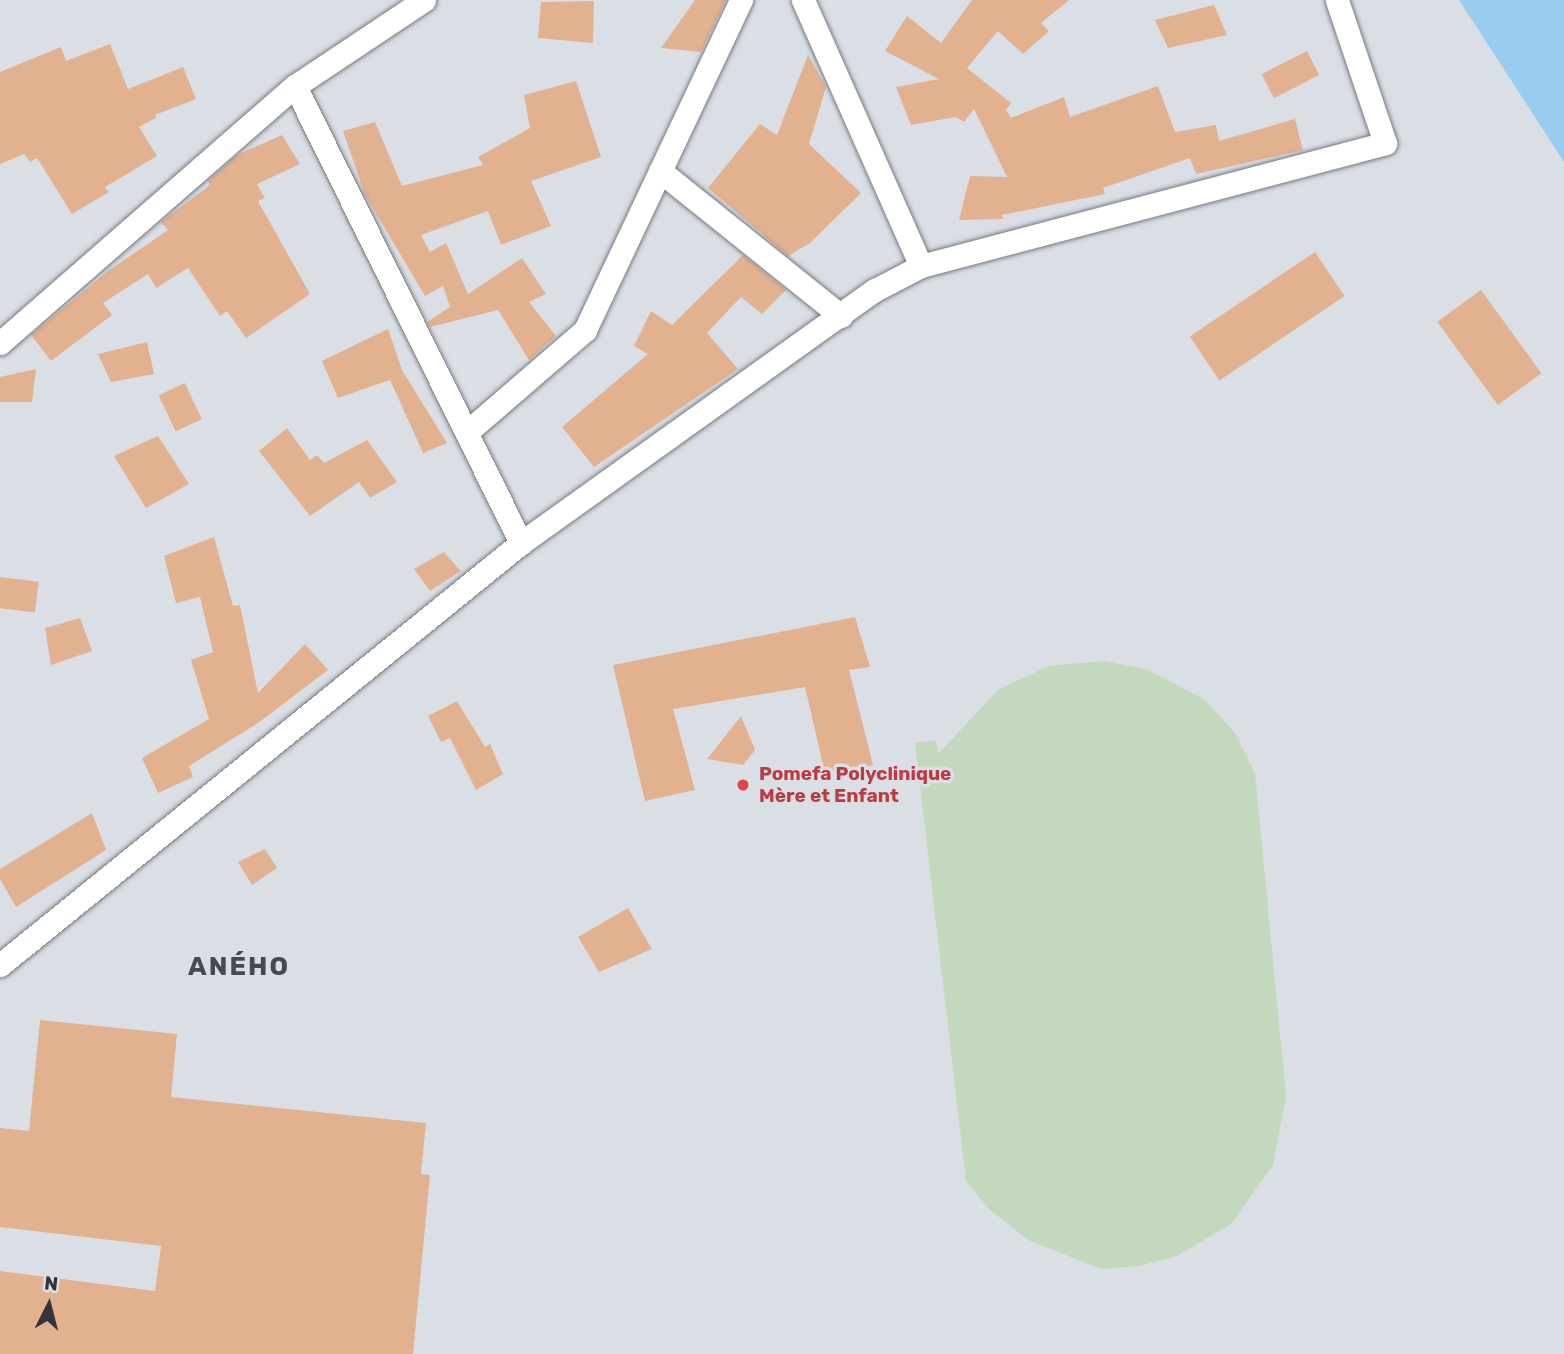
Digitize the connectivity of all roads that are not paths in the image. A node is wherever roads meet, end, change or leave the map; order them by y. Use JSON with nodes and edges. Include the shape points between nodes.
{"nodes":[{"id":1,"x":424,"y":0,"type":"edge"},
{"id":2,"x":741,"y":0,"type":"edge"},
{"id":3,"x":803,"y":0,"type":"edge"},
{"id":4,"x":1337,"y":0,"type":"edge"},
{"id":5,"x":295,"y":86,"type":"junction"},
{"id":6,"x":660,"y":172,"type":"junction"},
{"id":7,"x":921,"y":267,"type":"junction"},
{"id":8,"x":841,"y":316,"type":"junction"},
{"id":9,"x":0,"y":343,"type":"edge"},
{"id":10,"x":467,"y":432,"type":"junction"},
{"id":11,"x":521,"y":543,"type":"junction"},
{"id":12,"x":0,"y":965,"type":"edge"}],
"edges":[{"from":1,"to":5,"type":"street"},
{"from":2,"to":6,"type":"street"},
{"from":3,"to":7,"type":"street"},
{"from":4,"to":7,"type":"street","via":[[1385,143]]},
{"from":5,"to":9,"type":"street"},
{"from":5,"to":10,"type":"street"},
{"from":6,"to":8,"type":"street"},
{"from":6,"to":10,"type":"street","via":[[585,330]]},
{"from":7,"to":8,"type":"street","via":[[875,290]]},
{"from":8,"to":11,"type":"street"},
{"from":10,"to":11,"type":"street"},
{"from":11,"to":12,"type":"street"}]}
